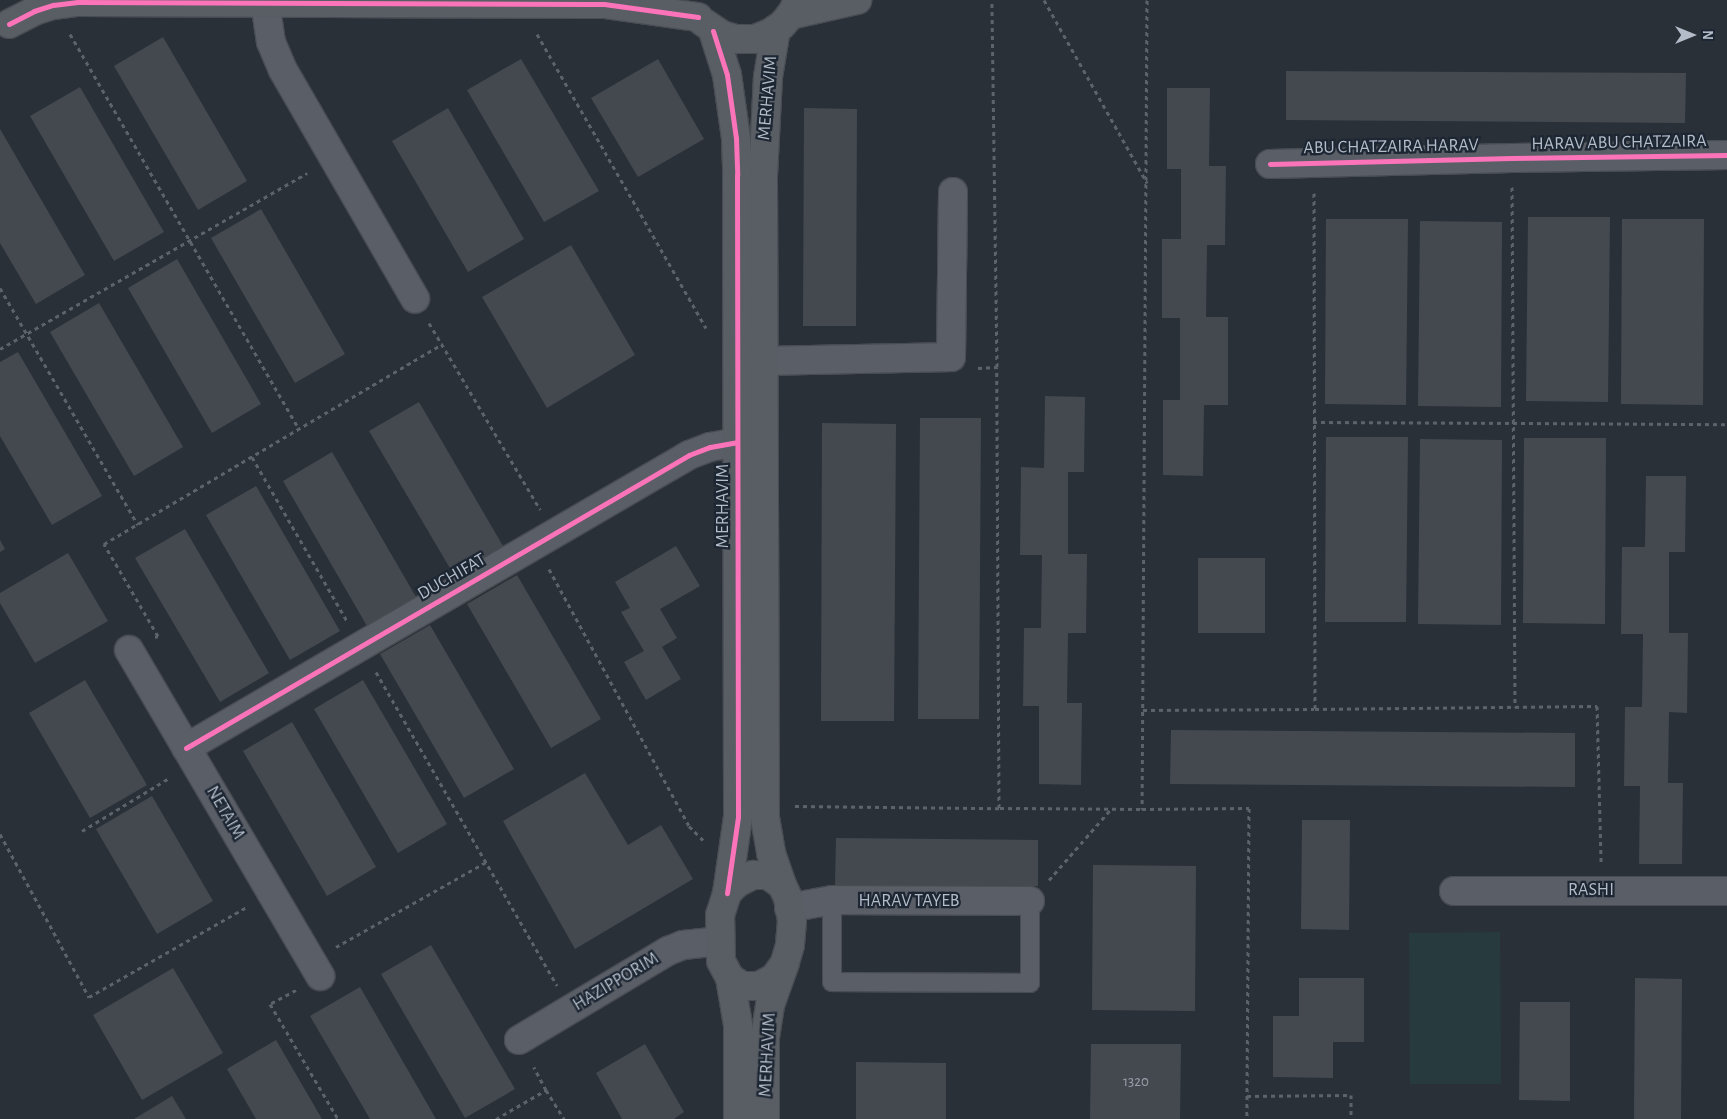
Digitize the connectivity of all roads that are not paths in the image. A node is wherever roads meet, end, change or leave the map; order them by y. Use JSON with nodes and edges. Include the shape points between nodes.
{"nodes":[{"id":1,"x":22,"y":0,"type":"edge"},
{"id":2,"x":857,"y":0,"type":"edge"},
{"id":3,"x":265,"y":2,"type":"junction"},
{"id":4,"x":788,"y":15,"type":"edge"},
{"id":5,"x":700,"y":16,"type":"edge"},
{"id":6,"x":4,"y":27,"type":"edge"},
{"id":7,"x":1727,"y":156,"type":"edge"},
{"id":8,"x":1512,"y":158,"type":"joint"},
{"id":9,"x":1270,"y":164,"type":"dead end"},
{"id":10,"x":953,"y":192,"type":"dead end"},
{"id":11,"x":415,"y":299,"type":"road end"},
{"id":12,"x":764,"y":361,"type":"junction"},
{"id":13,"x":737,"y":442,"type":"junction"},
{"id":14,"x":129,"y":650,"type":"road end"},
{"id":15,"x":191,"y":755,"type":"junction"},
{"id":16,"x":1454,"y":891,"type":"dead end"},
{"id":17,"x":1727,"y":891,"type":"edge"},
{"id":18,"x":727,"y":893,"type":"junction"},
{"id":19,"x":786,"y":897,"type":"junction"},
{"id":20,"x":832,"y":900,"type":"junction"},
{"id":21,"x":1030,"y":901,"type":"joint"},
{"id":22,"x":719,"y":941,"type":"junction"},
{"id":23,"x":785,"y":963,"type":"junction"},
{"id":24,"x":316,"y":969,"type":"road end"},
{"id":25,"x":730,"y":978,"type":"junction"},
{"id":26,"x":519,"y":1040,"type":"road end"},
{"id":27,"x":738,"y":1119,"type":"edge"},
{"id":28,"x":765,"y":1119,"type":"edge"}],
"edges":[{"from":1,"to":6,"type":"street","via":[[18,12]]},
{"from":2,"to":4,"type":"street"},
{"from":3,"to":5,"type":"street","via":[[624,5]]},
{"from":3,"to":6,"type":"street","via":[[78,2],[53,5]]},
{"from":3,"to":11,"type":"street","via":[[271,42],[283,70]]},
{"from":4,"to":5,"type":"street","via":[[760,37],[745,40],[731,38]]},
{"from":4,"to":12,"type":"street","name":"MERHAVIM","via":[[771,53],[765,115]]},
{"from":5,"to":13,"type":"street","name":"MERHAVIM","via":[[727,75],[736,138]]},
{"from":7,"to":8,"type":"street","name":"HARAV ABU CHATZAIRA"},
{"from":8,"to":9,"type":"street","name":"ABU CHATZAIRA HARAV"},
{"from":10,"to":12,"type":"street","via":[[951,357]]},
{"from":12,"to":19,"type":"street","name":"MERHAVIM","via":[[764,805],[767,835]]},
{"from":13,"to":15,"type":"street","name":"DUCHIFAT","via":[[689,455],[361,646]]},
{"from":13,"to":18,"type":"street","name":"MERHAVIM","via":[[738,817]]},
{"from":14,"to":15,"type":"street","name":"NETAIM"},
{"from":15,"to":24,"type":"street","name":"NETAIM"},
{"from":16,"to":17,"type":"street","name":"RASHI"},
{"from":18,"to":19,"type":"street","via":[[737,882],[753,875],[768,875]]},
{"from":18,"to":22,"type":"street","via":[[720,915]]},
{"from":19,"to":20,"type":"street","name":"HARAV TAYEB"},
{"from":19,"to":23,"type":"street","via":[[792,921]]},
{"from":20,"to":21,"type":"street","name":"HARAV TAYEB"},
{"from":20,"to":21,"type":"lane","via":[[832,982],[951,983],[1030,983]]},
{"from":22,"to":25,"type":"street","via":[[721,961]]},
{"from":22,"to":26,"type":"street","name":"HAZIPPORIM","via":[[683,945],[668,951]]},
{"from":23,"to":25,"type":"street","via":[[774,978],[759,986],[742,986]]},
{"from":23,"to":28,"type":"street","name":"MERHAVIM","via":[[770,1005],[765,1037]]},
{"from":25,"to":27,"type":"street","name":"MERHAVIM","via":[[738,1025]]}]}
